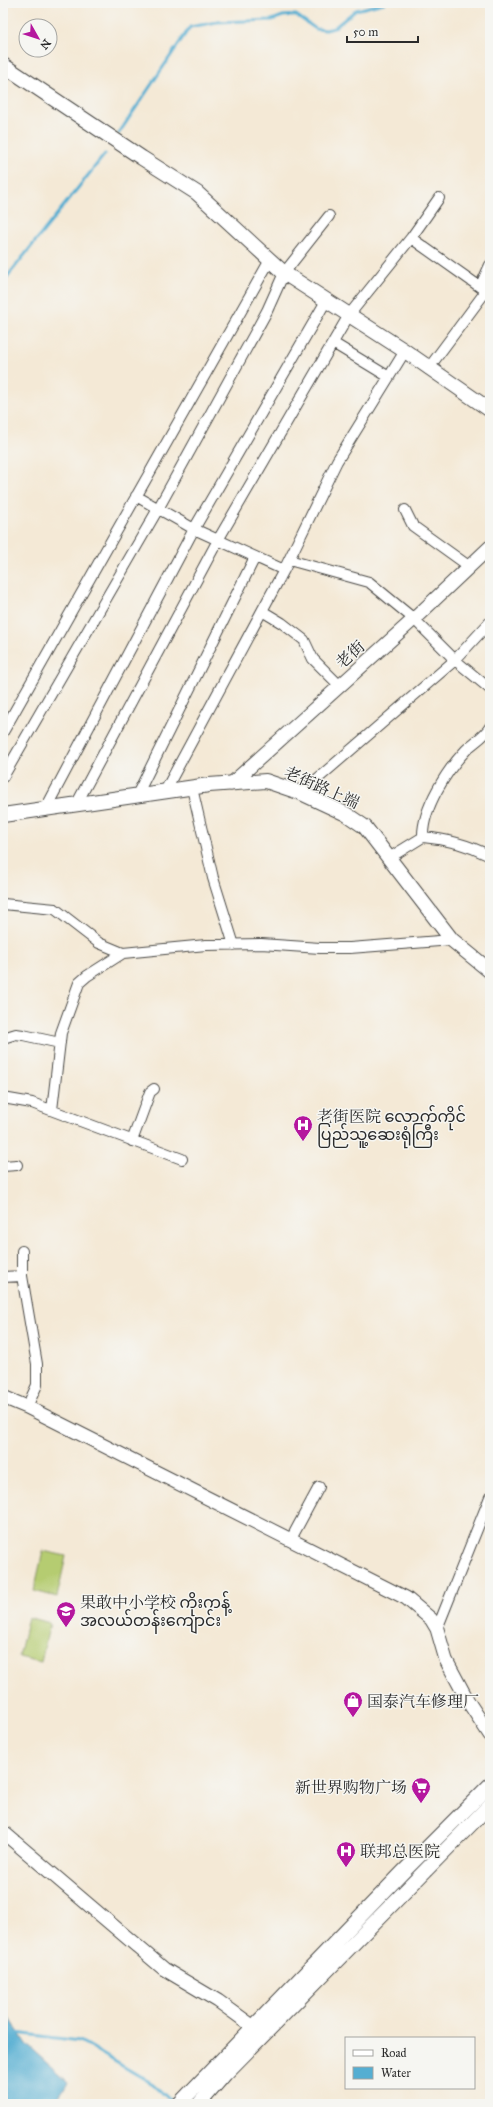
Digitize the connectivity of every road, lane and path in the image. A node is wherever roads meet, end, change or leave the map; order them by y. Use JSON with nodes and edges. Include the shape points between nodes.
{"nodes":[{"id":1,"x":3,"y":66,"type":"edge"},
{"id":2,"x":439,"y":198,"type":"dead end"},
{"id":3,"x":329,"y":216,"type":"dead end"},
{"id":4,"x":411,"y":238,"type":"junction"},
{"id":5,"x":270,"y":260,"type":"junction"},
{"id":6,"x":490,"y":265,"type":"edge"},
{"id":7,"x":284,"y":273,"type":"junction"},
{"id":8,"x":485,"y":291,"type":"edge"},
{"id":9,"x":326,"y":301,"type":"junction"},
{"id":10,"x":349,"y":315,"type":"junction"},
{"id":11,"x":333,"y":343,"type":"junction"},
{"id":12,"x":405,"y":351,"type":"junction"},
{"id":13,"x":428,"y":369,"type":"junction"},
{"id":14,"x":388,"y":377,"type":"junction"},
{"id":15,"x":490,"y":410,"type":"edge"},
{"id":16,"x":136,"y":496,"type":"junction"},
{"id":17,"x":158,"y":510,"type":"junction"},
{"id":18,"x":405,"y":510,"type":"dead end"},
{"id":19,"x":194,"y":529,"type":"junction"},
{"id":20,"x":218,"y":540,"type":"junction"},
{"id":21,"x":490,"y":547,"type":"edge"},
{"id":22,"x":254,"y":557,"type":"junction"},
{"id":23,"x":289,"y":560,"type":"junction"},
{"id":24,"x":470,"y":567,"type":"junction"},
{"id":25,"x":284,"y":570,"type":"junction"},
{"id":26,"x":262,"y":611,"type":"junction"},
{"id":27,"x":414,"y":619,"type":"junction"},
{"id":28,"x":490,"y":622,"type":"edge"},
{"id":29,"x":455,"y":660,"type":"junction"},
{"id":30,"x":340,"y":686,"type":"junction"},
{"id":31,"x":490,"y":689,"type":"edge"},
{"id":32,"x":489,"y":730,"type":"edge"},
{"id":33,"x":3,"y":732,"type":"edge"},
{"id":34,"x":3,"y":776,"type":"edge"},
{"id":35,"x":231,"y":784,"type":"junction"},
{"id":36,"x":192,"y":788,"type":"junction"},
{"id":37,"x":164,"y":791,"type":"junction"},
{"id":38,"x":301,"y":793,"type":"junction"},
{"id":39,"x":137,"y":795,"type":"junction"},
{"id":40,"x":77,"y":804,"type":"junction"},
{"id":41,"x":46,"y":808,"type":"junction"},
{"id":42,"x":3,"y":815,"type":"edge"},
{"id":43,"x":423,"y":837,"type":"junction"},
{"id":44,"x":490,"y":855,"type":"edge"},
{"id":45,"x":389,"y":858,"type":"junction"},
{"id":46,"x":3,"y":904,"type":"edge"},
{"id":47,"x":452,"y":940,"type":"junction"},
{"id":48,"x":234,"y":944,"type":"junction"},
{"id":49,"x":123,"y":953,"type":"junction"},
{"id":50,"x":490,"y":971,"type":"edge"},
{"id":51,"x":3,"y":1038,"type":"edge"},
{"id":52,"x":60,"y":1043,"type":"junction"},
{"id":53,"x":154,"y":1089,"type":"dead end"},
{"id":54,"x":3,"y":1098,"type":"edge"},
{"id":55,"x":52,"y":1110,"type":"junction"},
{"id":56,"x":132,"y":1141,"type":"junction"},
{"id":57,"x":182,"y":1159,"type":"dead end"},
{"id":58,"x":17,"y":1165,"type":"dead end"},
{"id":59,"x":3,"y":1166,"type":"edge"},
{"id":60,"x":22,"y":1251,"type":"dead end"},
{"id":61,"x":22,"y":1276,"type":"junction"},
{"id":62,"x":3,"y":1277,"type":"edge"},
{"id":63,"x":3,"y":1397,"type":"edge"},
{"id":64,"x":27,"y":1407,"type":"junction"},
{"id":65,"x":319,"y":1487,"type":"dead end"},
{"id":66,"x":490,"y":1497,"type":"edge"},
{"id":67,"x":291,"y":1539,"type":"junction"},
{"id":68,"x":437,"y":1629,"type":"junction"},
{"id":69,"x":490,"y":1735,"type":"edge"},
{"id":70,"x":490,"y":1785,"type":"edge"},
{"id":71,"x":490,"y":1806,"type":"edge"},
{"id":72,"x":3,"y":1832,"type":"edge"},
{"id":73,"x":259,"y":2030,"type":"junction"},
{"id":74,"x":203,"y":2101,"type":"edge"},
{"id":75,"x":179,"y":2104,"type":"edge"}],
"edges":[{"from":1,"to":5,"type":"main road","via":[[197,193]]},
{"from":2,"to":4,"type":"street"},
{"from":3,"to":7,"type":"street"},
{"from":4,"to":8,"type":"street"},
{"from":4,"to":10,"type":"street"},
{"from":5,"to":7,"type":"main road"},
{"from":5,"to":16,"type":"street"},
{"from":6,"to":8,"type":"street"},
{"from":7,"to":9,"type":"main road"},
{"from":7,"to":17,"type":"street","via":[[267,311]]},
{"from":8,"to":13,"type":"street"},
{"from":9,"to":10,"type":"main road"},
{"from":9,"to":19,"type":"street"},
{"from":10,"to":11,"type":"street"},
{"from":10,"to":12,"type":"main road"},
{"from":11,"to":14,"type":"street"},
{"from":11,"to":20,"type":"street"},
{"from":12,"to":13,"type":"main road"},
{"from":12,"to":14,"type":"street"},
{"from":13,"to":15,"type":"main road"},
{"from":14,"to":23,"type":"street","via":[[337,461]]},
{"from":16,"to":17,"type":"street"},
{"from":16,"to":33,"type":"street"},
{"from":17,"to":19,"type":"street"},
{"from":17,"to":34,"type":"street"},
{"from":18,"to":24,"type":"street","via":[[413,526]]},
{"from":19,"to":20,"type":"street"},
{"from":19,"to":41,"type":"street"},
{"from":20,"to":22,"type":"street"},
{"from":20,"to":40,"type":"street"},
{"from":21,"to":24,"type":"street","name":"老街"},
{"from":22,"to":25,"type":"street"},
{"from":22,"to":39,"type":"street"},
{"from":23,"to":25,"type":"street"},
{"from":23,"to":27,"type":"street","via":[[325,572],[369,582]]},
{"from":24,"to":27,"type":"street","name":"老街"},
{"from":25,"to":26,"type":"street"},
{"from":26,"to":30,"type":"street","via":[[304,640],[313,659]]},
{"from":26,"to":37,"type":"street"},
{"from":27,"to":29,"type":"street"},
{"from":27,"to":30,"type":"street","name":"老街"},
{"from":28,"to":29,"type":"street"},
{"from":29,"to":31,"type":"street"},
{"from":29,"to":38,"type":"street"},
{"from":30,"to":35,"type":"street","name":"老街"},
{"from":32,"to":43,"type":"street","via":[[456,761],[443,780],[423,826]]},
{"from":35,"to":36,"type":"main road","name":"老街路上端"},
{"from":35,"to":38,"type":"main road","name":"老街路上端","via":[[266,781]]},
{"from":36,"to":37,"type":"main road","name":"老街路上端"},
{"from":36,"to":48,"type":"street","via":[[213,878]]},
{"from":37,"to":39,"type":"main road","name":"老街路上端"},
{"from":38,"to":45,"type":"main road","name":"老街路上端","via":[[346,814],[365,827]]},
{"from":39,"to":40,"type":"main road","name":"老街路上端"},
{"from":40,"to":41,"type":"main road","name":"老街路上端"},
{"from":41,"to":42,"type":"main road","name":"老街路上端"},
{"from":43,"to":44,"type":"street","via":[[452,842]]},
{"from":43,"to":45,"type":"street"},
{"from":45,"to":47,"type":"main road","name":"老街路上端"},
{"from":46,"to":49,"type":"street","via":[[56,909],[99,943]]},
{"from":47,"to":48,"type":"street","via":[[350,948]]},
{"from":47,"to":50,"type":"main road","name":"老街路上端"},
{"from":48,"to":49,"type":"street"},
{"from":49,"to":52,"type":"street","via":[[79,983],[66,1016]]},
{"from":51,"to":52,"type":"street","via":[[23,1034]]},
{"from":52,"to":55,"type":"street"},
{"from":53,"to":56,"type":"street","via":[[150,1092]]},
{"from":54,"to":55,"type":"street","via":[[32,1103]]},
{"from":55,"to":56,"type":"street"},
{"from":56,"to":57,"type":"street"},
{"from":58,"to":59,"type":"street"},
{"from":60,"to":61,"type":"street"},
{"from":61,"to":62,"type":"street"},
{"from":61,"to":64,"type":"street","via":[[37,1371],[37,1385]]},
{"from":63,"to":64,"type":"street"},
{"from":64,"to":67,"type":"street"},
{"from":65,"to":67,"type":"street"},
{"from":66,"to":68,"type":"street"},
{"from":67,"to":68,"type":"street","via":[[406,1598],[424,1612]]},
{"from":68,"to":69,"type":"street","via":[[446,1660]]},
{"from":70,"to":73,"type":"main road"},
{"from":71,"to":73,"type":"main road"},
{"from":72,"to":73,"type":"street","via":[[164,1969]]},
{"from":73,"to":74,"type":"main road"},
{"from":73,"to":75,"type":"main road"}]}
